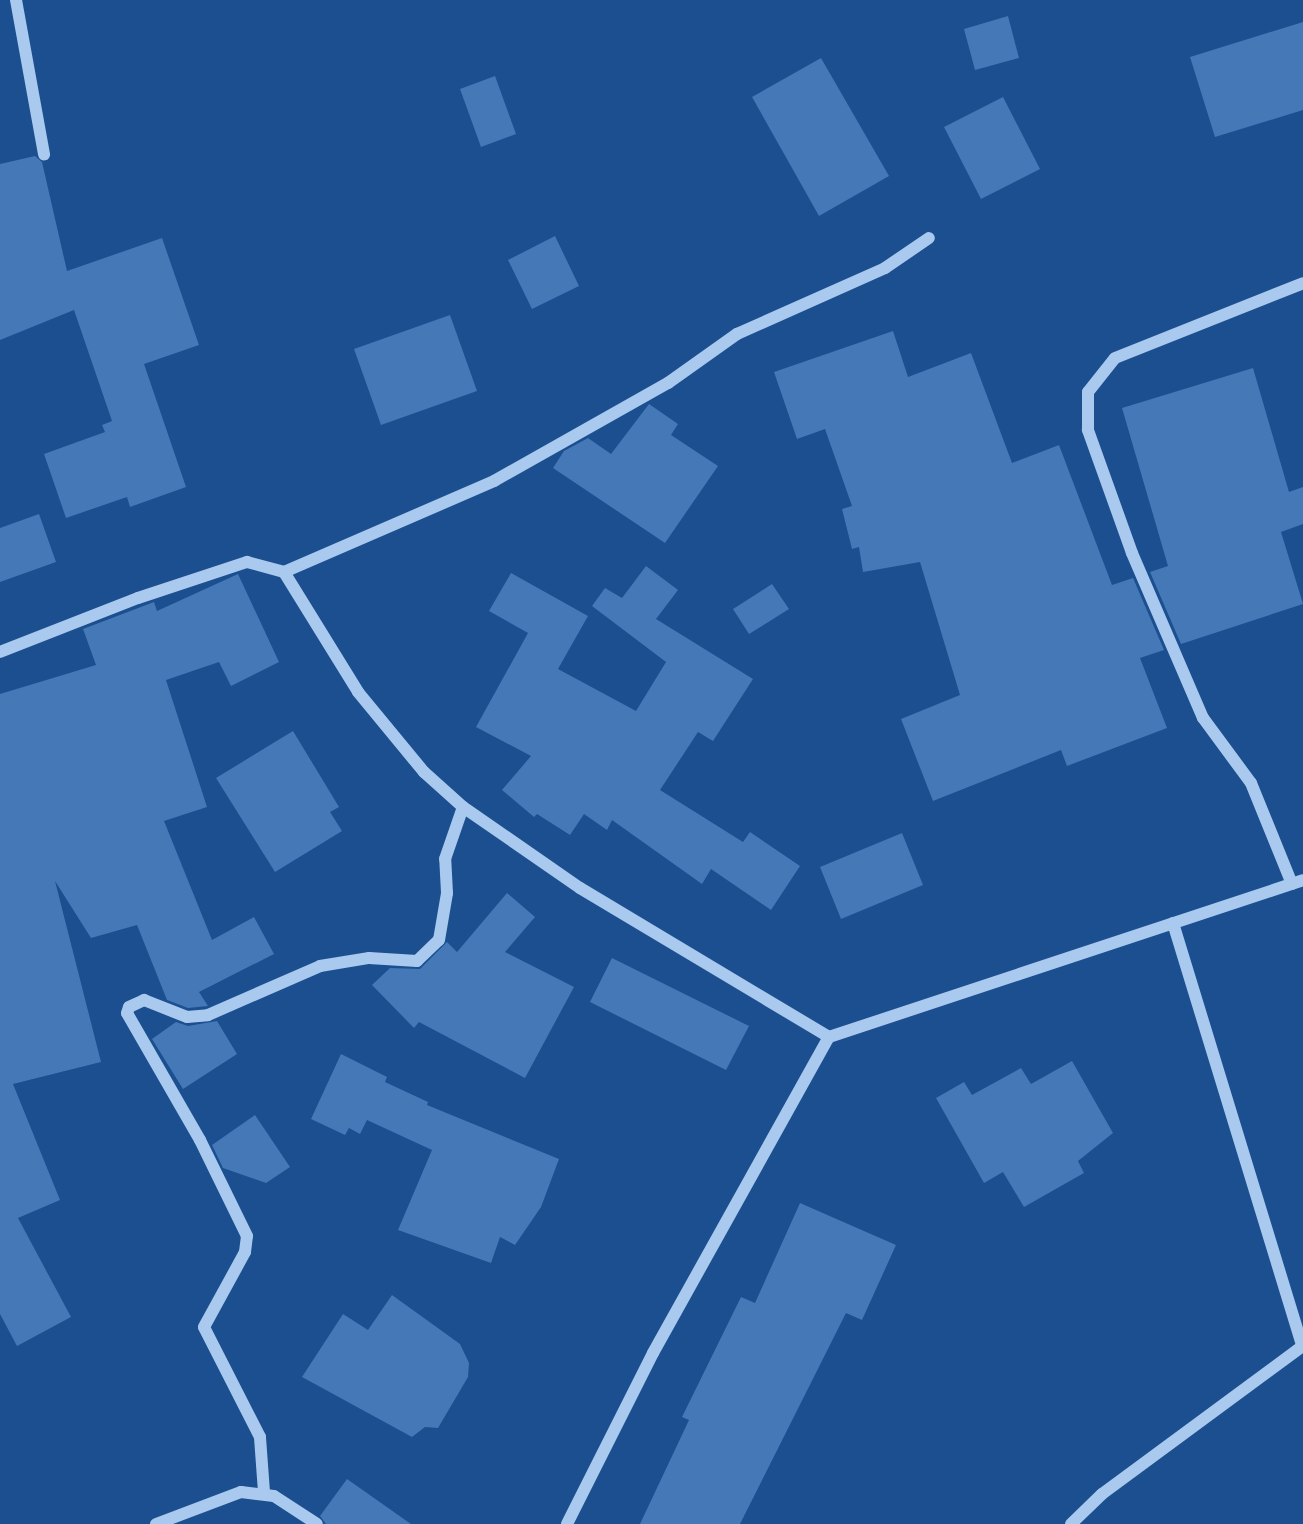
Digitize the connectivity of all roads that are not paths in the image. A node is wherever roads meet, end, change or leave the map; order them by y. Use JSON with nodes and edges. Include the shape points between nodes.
{"nodes":[{"id":1,"x":16,"y":0,"type":"edge"},
{"id":2,"x":44,"y":154,"type":"dead end"},
{"id":3,"x":929,"y":238,"type":"dead end"},
{"id":4,"x":1303,"y":284,"type":"edge"},
{"id":5,"x":284,"y":572,"type":"junction"},
{"id":6,"x":0,"y":652,"type":"edge"},
{"id":7,"x":463,"y":807,"type":"junction"},
{"id":8,"x":1297,"y":882,"type":"edge"},
{"id":9,"x":1173,"y":923,"type":"junction"},
{"id":10,"x":829,"y":1037,"type":"junction"},
{"id":11,"x":1303,"y":1346,"type":"edge"},
{"id":12,"x":264,"y":1492,"type":"junction"},
{"id":13,"x":156,"y":1524,"type":"edge"},
{"id":14,"x":317,"y":1524,"type":"edge"},
{"id":15,"x":567,"y":1524,"type":"edge"},
{"id":16,"x":1070,"y":1524,"type":"edge"}],
"edges":[{"from":1,"to":2,"type":"street"},
{"from":3,"to":5,"type":"street","via":[[885,268],[737,334],[668,383],[494,481]]},
{"from":4,"to":8,"type":"street","via":[[1115,358],[1088,392],[1088,430],[1132,553],[1203,718],[1251,783]]},
{"from":5,"to":6,"type":"street","via":[[247,562]]},
{"from":5,"to":7,"type":"street","via":[[358,692],[424,772]]},
{"from":7,"to":10,"type":"street","via":[[580,888]]},
{"from":7,"to":12,"type":"street","via":[[445,859],[447,893],[439,940],[417,961],[369,958],[320,967],[208,1016],[187,1017],[144,1000],[129,1007],[127,1013],[200,1140],[247,1236],[245,1252],[204,1327],[260,1437]]},
{"from":8,"to":9,"type":"street"},
{"from":9,"to":10,"type":"street"},
{"from":9,"to":11,"type":"street"},
{"from":10,"to":15,"type":"street","via":[[653,1353]]},
{"from":11,"to":16,"type":"street","via":[[1102,1494]]},
{"from":12,"to":13,"type":"street","via":[[241,1492]]},
{"from":12,"to":14,"type":"street"}]}
